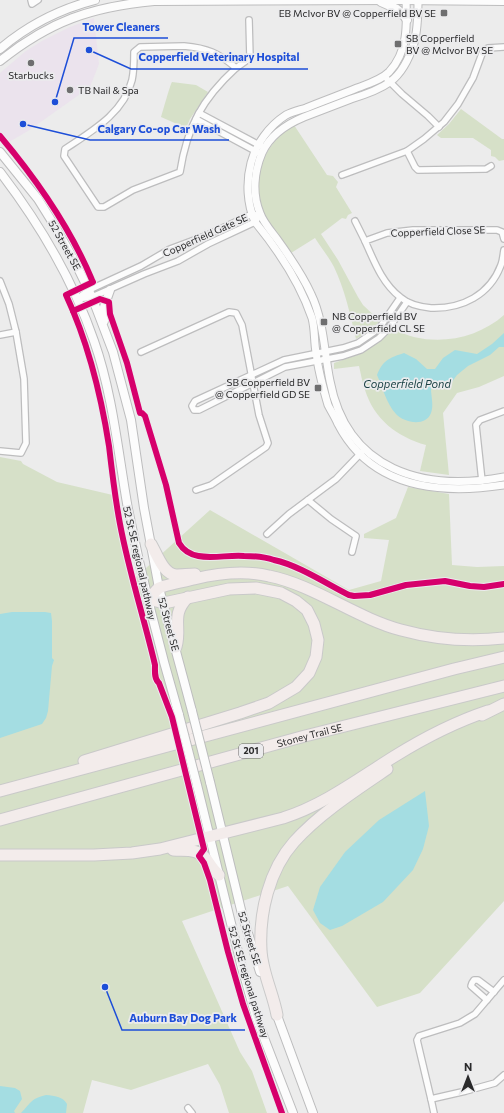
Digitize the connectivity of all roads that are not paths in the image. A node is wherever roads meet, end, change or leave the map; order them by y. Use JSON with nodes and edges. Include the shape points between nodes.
{"nodes":[{"id":1,"x":31,"y":0,"type":"edge"},
{"id":2,"x":38,"y":0,"type":"edge"},
{"id":3,"x":95,"y":0,"type":"edge"},
{"id":4,"x":406,"y":0,"type":"edge"},
{"id":5,"x":418,"y":0,"type":"edge"},
{"id":6,"x":379,"y":1,"type":"edge"},
{"id":7,"x":504,"y":1,"type":"edge"},
{"id":8,"x":249,"y":20,"type":"dead end"},
{"id":9,"x":406,"y":20,"type":"junction"},
{"id":10,"x":504,"y":47,"type":"edge"},
{"id":11,"x":0,"y":49,"type":"edge"},
{"id":12,"x":0,"y":61,"type":"edge"},
{"id":13,"x":236,"y":68,"type":"junction"},
{"id":14,"x":384,"y":76,"type":"junction"},
{"id":15,"x":390,"y":82,"type":"junction"},
{"id":16,"x":199,"y":113,"type":"junction"},
{"id":17,"x":196,"y":119,"type":"junction"},
{"id":18,"x":439,"y":127,"type":"junction"},
{"id":19,"x":228,"y":128,"type":"junction"},
{"id":20,"x":224,"y":134,"type":"junction"},
{"id":21,"x":260,"y":149,"type":"junction"},
{"id":22,"x":407,"y":151,"type":"junction"},
{"id":23,"x":0,"y":152,"type":"edge"},
{"id":24,"x":491,"y":166,"type":"dead end"},
{"id":25,"x":0,"y":172,"type":"edge"},
{"id":26,"x":342,"y":175,"type":"dead end"},
{"id":27,"x":252,"y":214,"type":"junction"},
{"id":28,"x":260,"y":215,"type":"junction"},
{"id":29,"x":355,"y":221,"type":"dead end"},
{"id":30,"x":255,"y":222,"type":"junction"},
{"id":31,"x":504,"y":239,"type":"edge"},
{"id":32,"x":365,"y":241,"type":"junction"},
{"id":33,"x":504,"y":250,"type":"edge"},
{"id":34,"x":298,"y":276,"type":"junction"},
{"id":35,"x":0,"y":282,"type":"edge"},
{"id":36,"x":110,"y":290,"type":"junction"},
{"id":37,"x":91,"y":294,"type":"junction"},
{"id":38,"x":400,"y":298,"type":"junction"},
{"id":39,"x":77,"y":300,"type":"junction"},
{"id":40,"x":407,"y":302,"type":"junction"},
{"id":41,"x":104,"y":325,"type":"junction"},
{"id":42,"x":16,"y":332,"type":"junction"},
{"id":43,"x":0,"y":336,"type":"edge"},
{"id":44,"x":325,"y":351,"type":"junction"},
{"id":45,"x":141,"y":352,"type":"dead end"},
{"id":46,"x":316,"y":353,"type":"junction"},
{"id":47,"x":326,"y":359,"type":"junction"},
{"id":48,"x":318,"y":361,"type":"junction"},
{"id":49,"x":252,"y":374,"type":"junction"},
{"id":50,"x":253,"y":383,"type":"junction"},
{"id":51,"x":504,"y":411,"type":"edge"},
{"id":52,"x":365,"y":449,"type":"junction"},
{"id":53,"x":0,"y":451,"type":"edge"},
{"id":54,"x":360,"y":455,"type":"junction"},
{"id":55,"x":504,"y":477,"type":"edge"},
{"id":56,"x":482,"y":481,"type":"junction"},
{"id":57,"x":504,"y":485,"type":"edge"},
{"id":58,"x":196,"y":490,"type":"dead end"},
{"id":59,"x":308,"y":500,"type":"junction"},
{"id":60,"x":268,"y":534,"type":"dead end"},
{"id":61,"x":151,"y":544,"type":"junction"},
{"id":62,"x":352,"y":552,"type":"dead end"},
{"id":63,"x":210,"y":576,"type":"junction"},
{"id":64,"x":159,"y":588,"type":"junction"},
{"id":65,"x":188,"y":598,"type":"junction"},
{"id":66,"x":148,"y":600,"type":"junction"},
{"id":67,"x":164,"y":603,"type":"junction"},
{"id":68,"x":504,"y":638,"type":"edge"},
{"id":69,"x":176,"y":647,"type":"junction"},
{"id":70,"x":504,"y":657,"type":"edge"},
{"id":71,"x":504,"y":686,"type":"edge"},
{"id":72,"x":504,"y":704,"type":"edge"},
{"id":73,"x":488,"y":711,"type":"junction"},
{"id":74,"x":51,"y":777,"type":"junction"},
{"id":75,"x":0,"y":791,"type":"edge"},
{"id":76,"x":0,"y":820,"type":"edge"},
{"id":77,"x":222,"y":834,"type":"junction"},
{"id":78,"x":209,"y":837,"type":"junction"},
{"id":79,"x":160,"y":849,"type":"junction"},
{"id":80,"x":0,"y":855,"type":"edge"},
{"id":81,"x":219,"y":875,"type":"junction"},
{"id":82,"x":504,"y":980,"type":"edge"},
{"id":83,"x":494,"y":992,"type":"junction"},
{"id":84,"x":487,"y":1000,"type":"junction"},
{"id":85,"x":277,"y":1015,"type":"junction"},
{"id":86,"x":504,"y":1075,"type":"edge"},
{"id":87,"x":431,"y":1099,"type":"junction"},
{"id":88,"x":188,"y":1108,"type":"dead end"},
{"id":89,"x":192,"y":1113,"type":"edge"},
{"id":90,"x":293,"y":1113,"type":"edge"},
{"id":91,"x":313,"y":1113,"type":"edge"},
{"id":92,"x":434,"y":1113,"type":"edge"}],
"edges":[{"from":1,"to":2,"type":"street","via":[[32,4]]},
{"from":3,"to":11,"type":"main road","via":[[34,24]]},
{"from":4,"to":5,"type":"main road"},
{"from":4,"to":6,"type":"main road"},
{"from":4,"to":9,"type":"street"},
{"from":5,"to":7,"type":"main road"},
{"from":5,"to":15,"type":"street","via":[[414,43],[402,68]]},
{"from":6,"to":9,"type":"main road","via":[[398,9]]},
{"from":6,"to":12,"type":"main road","via":[[154,1],[124,4],[84,13],[61,22],[20,45]]},
{"from":8,"to":13,"type":"street","via":[[250,58]]},
{"from":9,"to":14,"type":"street","via":[[402,50],[395,64]]},
{"from":10,"to":18,"type":"street","via":[[488,48],[483,51],[462,98]]},
{"from":13,"to":16,"type":"street","via":[[223,80]]},
{"from":13,"to":17,"type":"street","via":[[210,50],[197,47],[140,47],[134,52],[132,80],[118,108],[94,130],[65,149],[64,156],[98,207],[104,207],[133,190],[180,172],[187,140]]},
{"from":14,"to":15,"type":"street"},
{"from":14,"to":21,"type":"street","via":[[287,115],[273,126]]},
{"from":15,"to":18,"type":"street"},
{"from":15,"to":21,"type":"street","via":[[369,93],[293,121]]},
{"from":16,"to":17,"type":"street"},
{"from":16,"to":19,"type":"street"},
{"from":17,"to":20,"type":"street"},
{"from":18,"to":22,"type":"street"},
{"from":19,"to":20,"type":"street"},
{"from":19,"to":21,"type":"street"},
{"from":20,"to":21,"type":"street"},
{"from":21,"to":27,"type":"street","via":[[248,173]]},
{"from":21,"to":28,"type":"street","via":[[255,185]]},
{"from":22,"to":24,"type":"street","via":[[418,170],[486,169]]},
{"from":22,"to":26,"type":"street"},
{"from":23,"to":37,"type":"main road","name":"52 Street SE","via":[[38,199]]},
{"from":25,"to":39,"type":"main road","name":"52 Street SE","via":[[57,257]]},
{"from":27,"to":28,"type":"street","name":"Copperfield Gate SE"},
{"from":27,"to":30,"type":"street"},
{"from":27,"to":37,"type":"street","name":"Copperfield Gate SE","via":[[170,249]]},
{"from":28,"to":30,"type":"street","name":"Copperfield Gate SE"},
{"from":28,"to":34,"type":"street"},
{"from":29,"to":32,"type":"street"},
{"from":30,"to":34,"type":"street"},
{"from":30,"to":36,"type":"street","name":"Copperfield Gate SE","via":[[178,261]]},
{"from":31,"to":32,"type":"street","name":"Copperfield Close SE","via":[[502,232],[497,230],[413,230],[387,232]]},
{"from":32,"to":38,"type":"street","via":[[380,274]]},
{"from":33,"to":40,"type":"street","via":[[502,264],[493,281],[480,294],[461,304],[445,308],[424,307]]},
{"from":34,"to":44,"type":"street","via":[[312,296],[319,315]]},
{"from":34,"to":46,"type":"street","via":[[312,320]]},
{"from":35,"to":42,"type":"street"},
{"from":36,"to":37,"type":"street","name":"Copperfield Gate SE"},
{"from":36,"to":41,"type":"main road","via":[[104,307]]},
{"from":37,"to":39,"type":"street","name":"Copperfield Gate SE"},
{"from":37,"to":41,"type":"main road","name":"52 Street SE"},
{"from":38,"to":40,"type":"street"},
{"from":38,"to":44,"type":"street","via":[[374,332],[358,343]]},
{"from":39,"to":66,"type":"main road","name":"52 Street SE","via":[[93,337],[106,381],[129,512]]},
{"from":40,"to":47,"type":"street","via":[[379,338],[361,350]]},
{"from":41,"to":61,"type":"main road","name":"52 Street SE","via":[[131,420]]},
{"from":42,"to":43,"type":"street"},
{"from":42,"to":53,"type":"street","via":[[24,379],[26,443],[20,453]]},
{"from":44,"to":46,"type":"street"},
{"from":44,"to":47,"type":"street"},
{"from":45,"to":49,"type":"street","via":[[229,312],[236,313],[242,325]]},
{"from":46,"to":48,"type":"street"},
{"from":46,"to":49,"type":"street","via":[[284,360]]},
{"from":47,"to":48,"type":"street"},
{"from":47,"to":52,"type":"street","via":[[339,412],[352,435]]},
{"from":48,"to":50,"type":"street","via":[[285,367]]},
{"from":48,"to":54,"type":"street","via":[[329,405],[348,441]]},
{"from":49,"to":50,"type":"street"},
{"from":49,"to":50,"type":"street","via":[[195,401],[192,406],[194,410],[199,410]]},
{"from":50,"to":58,"type":"street","via":[[268,443],[266,447],[211,485]]},
{"from":51,"to":56,"type":"street","via":[[480,420],[476,425]]},
{"from":52,"to":54,"type":"street"},
{"from":52,"to":56,"type":"street","via":[[386,465],[417,478],[443,482]]},
{"from":54,"to":57,"type":"street","via":[[387,474],[413,484],[448,489]]},
{"from":54,"to":59,"type":"street","via":[[336,479]]},
{"from":55,"to":56,"type":"street"},
{"from":59,"to":60,"type":"street"},
{"from":59,"to":62,"type":"street","via":[[356,536]]},
{"from":61,"to":63,"type":"highway","via":[[165,570],[170,574]]},
{"from":61,"to":64,"type":"main road","name":"52 Street SE"},
{"from":63,"to":64,"type":"highway"},
{"from":63,"to":68,"type":"highway","via":[[252,573],[280,578],[368,619],[435,638]]},
{"from":64,"to":66,"type":"highway"},
{"from":64,"to":67,"type":"main road","name":"52 Street SE"},
{"from":65,"to":67,"type":"highway"},
{"from":65,"to":69,"type":"highway","via":[[177,614]]},
{"from":65,"to":74,"type":"highway","via":[[229,589],[256,588],[281,593],[296,601],[306,610],[314,624],[318,640],[316,657],[309,673],[296,687],[269,703],[71,765]]},
{"from":66,"to":67,"type":"highway"},
{"from":66,"to":78,"type":"main road","name":"52 Street SE","bridge":true},
{"from":67,"to":69,"type":"main road","name":"52 Street SE"},
{"from":69,"to":77,"type":"main road","name":"52 Street SE","bridge":true},
{"from":70,"to":74,"type":"highway"},
{"from":71,"to":76,"type":"highway","name":"Stoney Trail SE","number":"201","via":[[305,736]]},
{"from":72,"to":73,"type":"highway"},
{"from":73,"to":77,"type":"highway","via":[[444,728],[414,744],[324,801],[302,812]]},
{"from":73,"to":85,"type":"highway","via":[[385,770],[308,827],[293,843],[273,876],[261,923],[261,951]]},
{"from":74,"to":75,"type":"highway"},
{"from":77,"to":78,"type":"highway"},
{"from":77,"to":85,"type":"main road","name":"52 Street SE","via":[[242,914]]},
{"from":78,"to":79,"type":"highway"},
{"from":78,"to":81,"type":"main road","name":"52 Street SE"},
{"from":79,"to":80,"type":"highway","via":[[94,855]]},
{"from":79,"to":81,"type":"highway","via":[[201,853]]},
{"from":81,"to":90,"type":"main road","name":"52 Street SE","via":[[256,1017]]},
{"from":82,"to":83,"type":"street"},
{"from":83,"to":84,"type":"street"},
{"from":83,"to":84,"type":"street","via":[[478,980],[474,980],[471,986]]},
{"from":84,"to":87,"type":"street","via":[[475,1014],[460,1023],[419,1036],[417,1040]]},
{"from":85,"to":91,"type":"main road","name":"52 Street SE"},
{"from":86,"to":87,"type":"street","via":[[495,1083]]},
{"from":87,"to":92,"type":"street"},
{"from":88,"to":89,"type":"street"}]}
